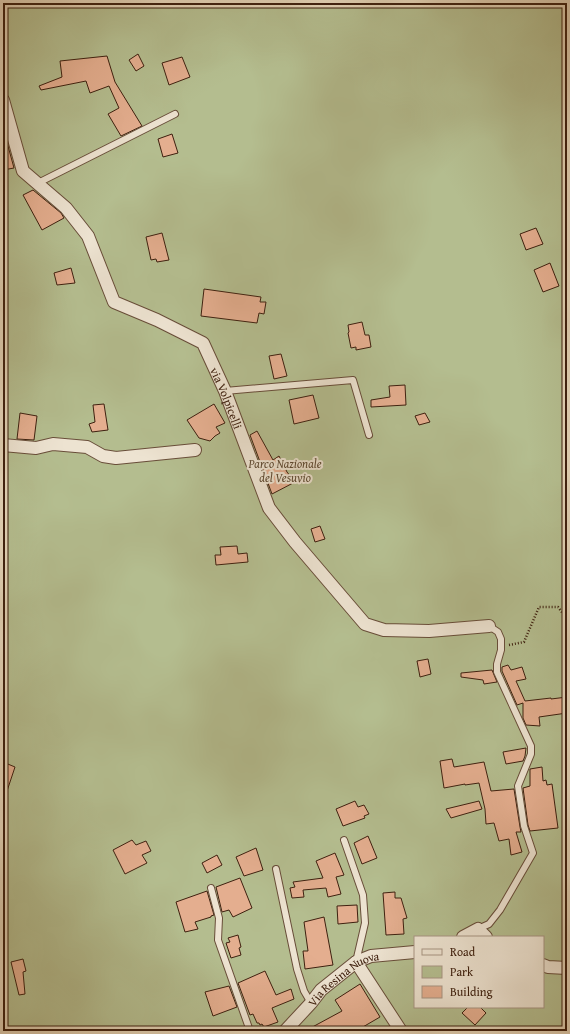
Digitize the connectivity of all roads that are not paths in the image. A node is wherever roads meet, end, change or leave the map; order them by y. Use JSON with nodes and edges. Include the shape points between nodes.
{"nodes":[{"id":1,"x":3,"y":100,"type":"edge"},
{"id":2,"x":175,"y":114,"type":"dead end"},
{"id":3,"x":38,"y":183,"type":"junction"},
{"id":4,"x":225,"y":391,"type":"junction"},
{"id":5,"x":369,"y":435,"type":"dead end"},
{"id":6,"x":3,"y":445,"type":"edge"},
{"id":7,"x":195,"y":450,"type":"dead end"},
{"id":8,"x":489,"y":626,"type":"joint"},
{"id":9,"x":344,"y":840,"type":"dead end"},
{"id":10,"x":276,"y":869,"type":"dead end"},
{"id":11,"x":211,"y":888,"type":"dead end"},
{"id":12,"x":482,"y":933,"type":"edge"},
{"id":13,"x":468,"y":936,"type":"edge"},
{"id":14,"x":414,"y":952,"type":"edge"},
{"id":15,"x":356,"y":962,"type":"junction"},
{"id":16,"x":544,"y":965,"type":"edge"},
{"id":17,"x":567,"y":968,"type":"edge"},
{"id":18,"x":311,"y":1003,"type":"junction"},
{"id":19,"x":250,"y":1031,"type":"edge"},
{"id":20,"x":285,"y":1031,"type":"edge"},
{"id":21,"x":401,"y":1031,"type":"edge"}],
"edges":[{"from":1,"to":3,"type":"street","name":"via Volpicelli","via":[[23,171]]},
{"from":2,"to":3,"type":"lane"},
{"from":3,"to":4,"type":"street","name":"via Volpicelli","via":[[66,208],[88,236],[114,302],[157,320],[203,344]]},
{"from":4,"to":5,"type":"lane","via":[[353,380]]},
{"from":4,"to":8,"type":"street","name":"via Volpicelli","via":[[269,508],[365,624],[384,630],[422,631]]},
{"from":6,"to":7,"type":"street","via":[[36,448],[53,444],[87,447],[103,456],[116,458]]},
{"from":8,"to":12,"type":"lane","via":[[498,632],[501,639],[497,672],[531,746],[531,754],[518,786],[524,826],[533,853],[500,910]]},
{"from":9,"to":15,"type":"lane","via":[[363,895],[365,923]]},
{"from":10,"to":18,"type":"lane","via":[[297,969]]},
{"from":11,"to":19,"type":"lane","via":[[219,918],[218,940]]},
{"from":12,"to":13,"type":"street"},
{"from":14,"to":15,"type":"street","name":"Via Resina Nuova","via":[[371,956]]},
{"from":15,"to":18,"type":"street","name":"Via Resina Nuova","via":[[321,990]]},
{"from":15,"to":21,"type":"street"},
{"from":16,"to":17,"type":"street"},
{"from":18,"to":20,"type":"street","name":"Via Resina Nuova"}]}
